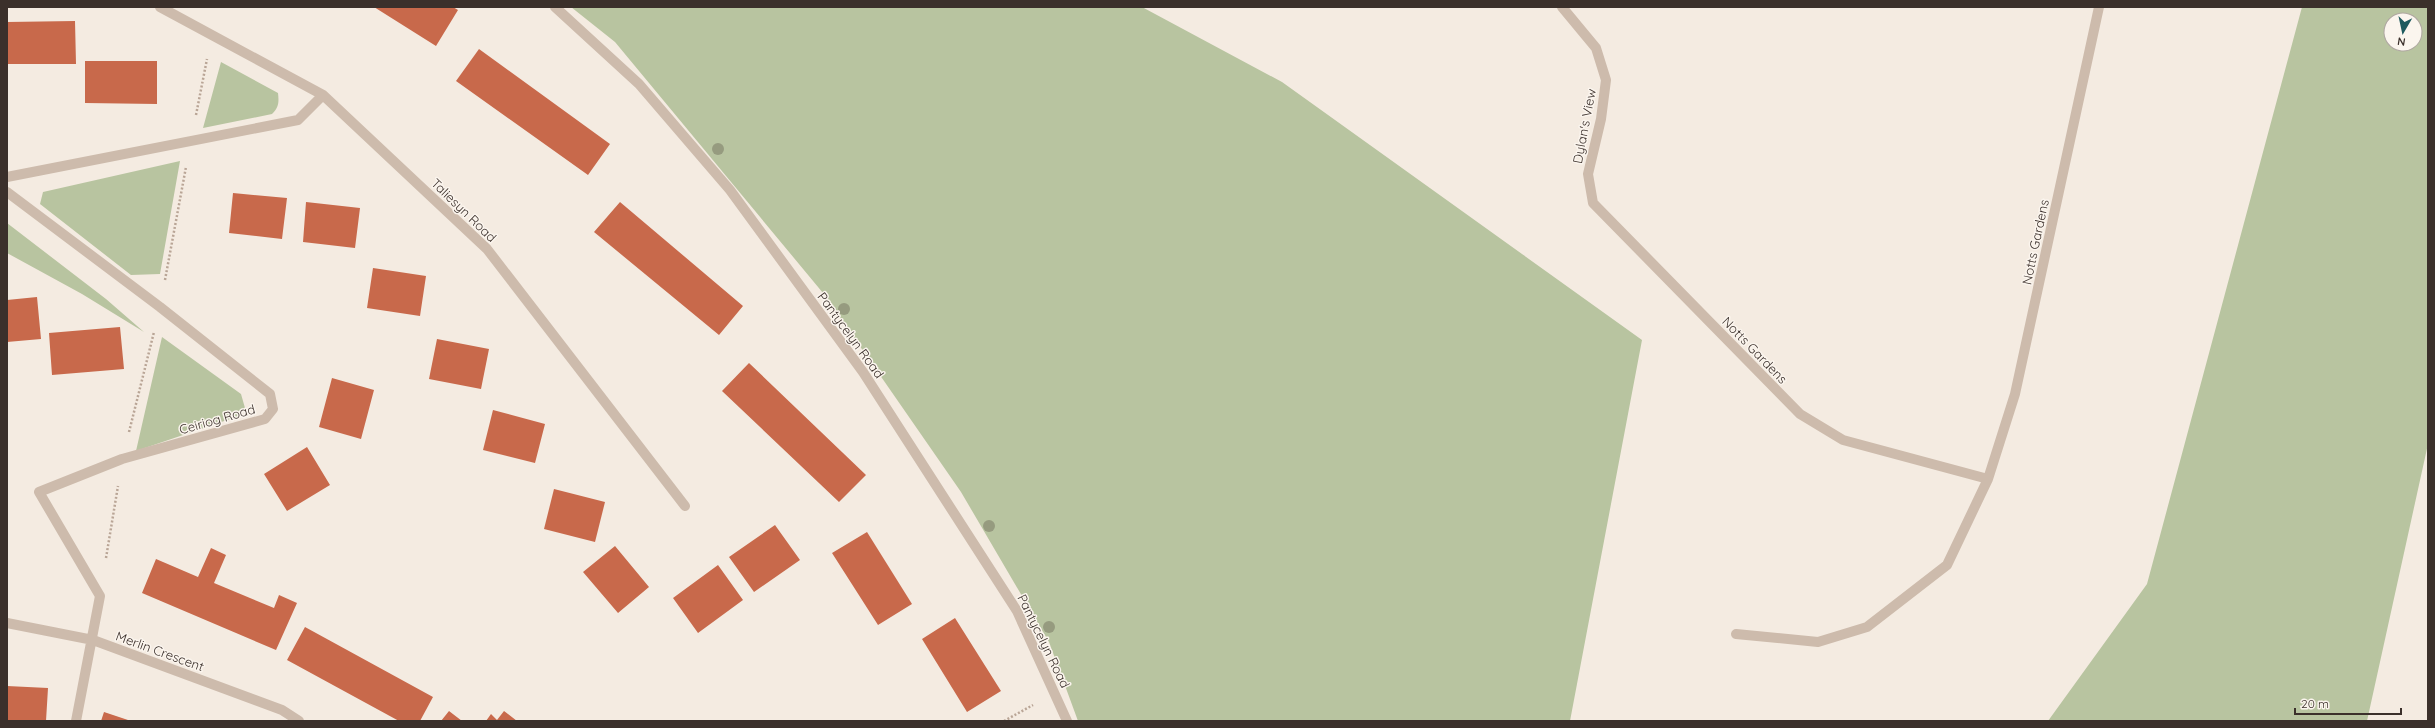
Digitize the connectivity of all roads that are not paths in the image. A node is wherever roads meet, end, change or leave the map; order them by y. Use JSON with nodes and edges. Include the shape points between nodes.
{"nodes":[{"id":1,"x":160,"y":7,"type":"edge"},
{"id":2,"x":555,"y":7,"type":"edge"},
{"id":3,"x":1562,"y":7,"type":"edge"},
{"id":4,"x":2098,"y":7,"type":"edge"},
{"id":5,"x":323,"y":95,"type":"junction"},
{"id":6,"x":7,"y":177,"type":"edge"},
{"id":7,"x":7,"y":192,"type":"edge"},
{"id":8,"x":1619,"y":229,"type":"joint"},
{"id":9,"x":1988,"y":479,"type":"junction"},
{"id":10,"x":685,"y":506,"type":"dead end"},
{"id":11,"x":7,"y":623,"type":"edge"},
{"id":12,"x":1736,"y":634,"type":"dead end"},
{"id":13,"x":93,"y":640,"type":"junction"},
{"id":14,"x":76,"y":721,"type":"edge"},
{"id":15,"x":299,"y":721,"type":"edge"},
{"id":16,"x":1067,"y":721,"type":"edge"}],
"edges":[{"from":1,"to":5,"type":"street","name":"Taliesyn Road"},
{"from":2,"to":16,"type":"street","name":"Pantycelyn Road","via":[[639,84],[730,190],[863,372],[1017,611]]},
{"from":3,"to":8,"type":"street","name":"Dylan's View","via":[[1596,48],[1606,80],[1601,119],[1588,174],[1594,203]]},
{"from":4,"to":9,"type":"street","name":"Notts Gardens","via":[[2015,394]]},
{"from":5,"to":6,"type":"street","via":[[298,120]]},
{"from":5,"to":10,"type":"street","name":"Taliesyn Road","via":[[487,249]]},
{"from":7,"to":13,"type":"street","name":"Ceiriog Road","via":[[270,394],[273,409],[265,419],[122,459],[39,492],[100,596]]},
{"from":8,"to":9,"type":"street","name":"Notts Gardens","via":[[1800,414],[1844,440]]},
{"from":9,"to":12,"type":"street","name":"Notts Gardens","via":[[1947,565],[1867,627],[1818,642]]},
{"from":11,"to":13,"type":"street","name":"Merlin Crescent"},
{"from":13,"to":14,"type":"street"},
{"from":13,"to":15,"type":"street","name":"Merlin Crescent","via":[[282,710]]}]}
